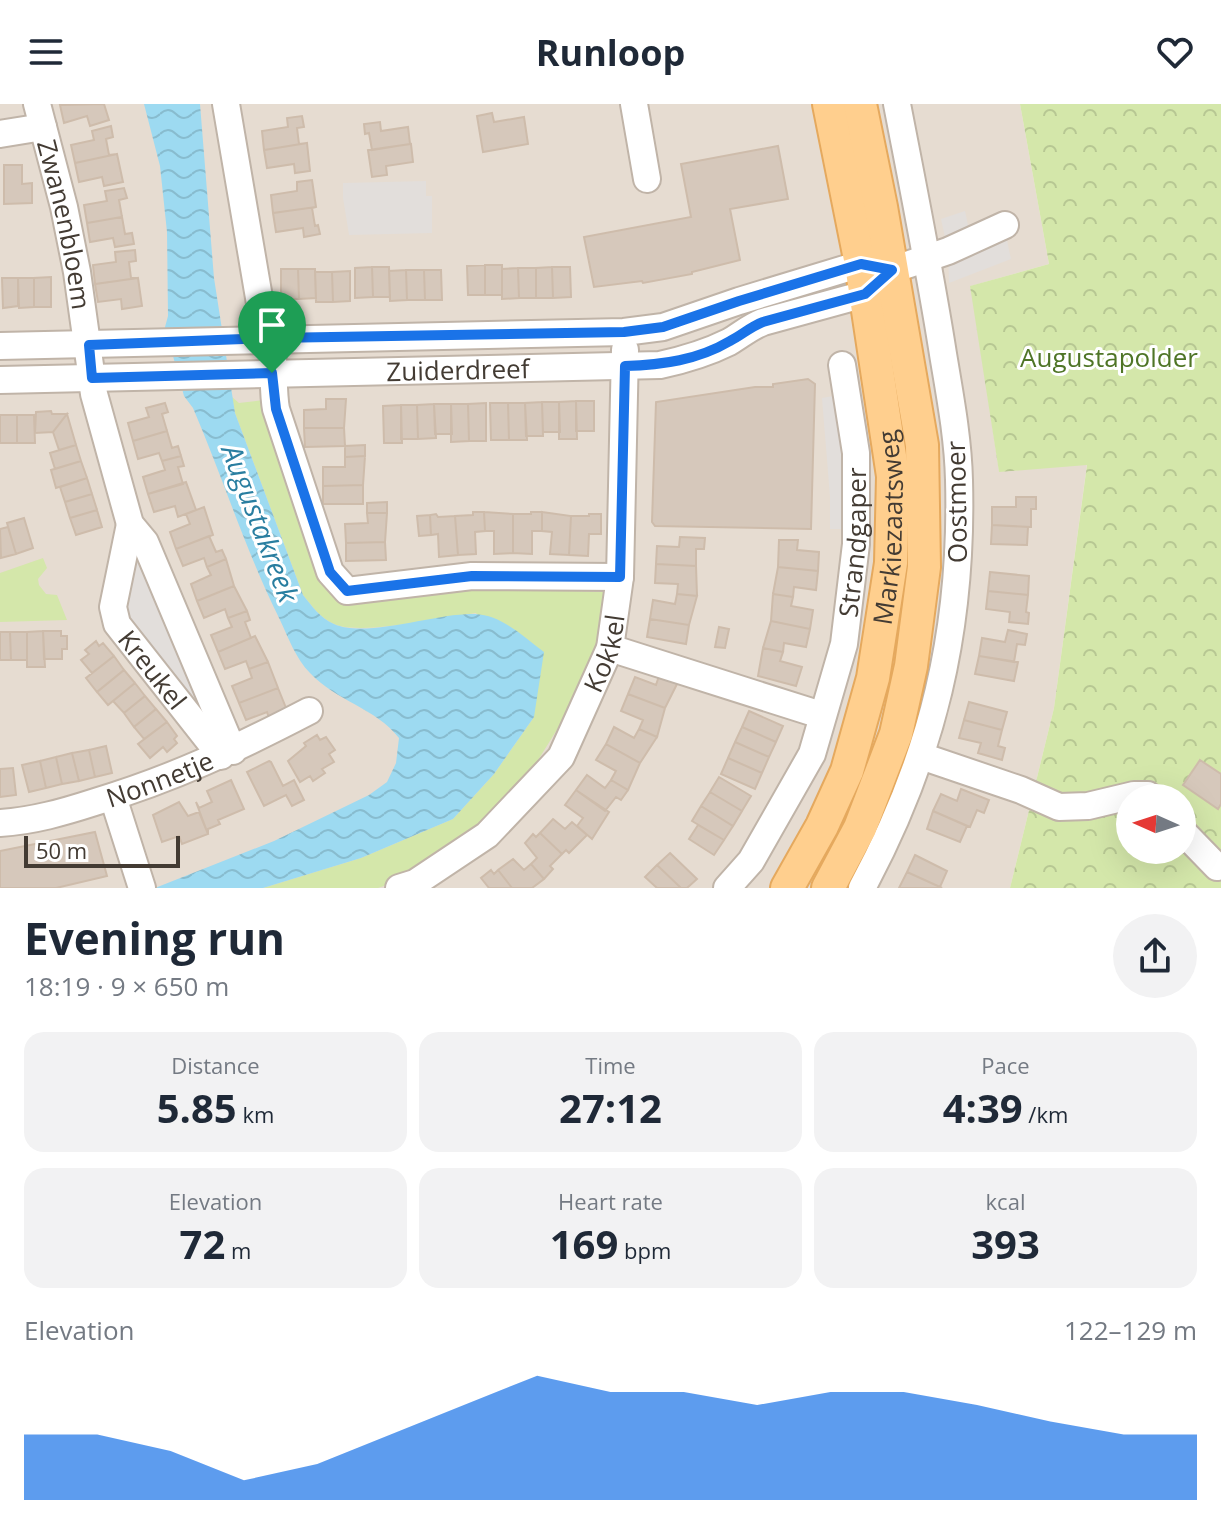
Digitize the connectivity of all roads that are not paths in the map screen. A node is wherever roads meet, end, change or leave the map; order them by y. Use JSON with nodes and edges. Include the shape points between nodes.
{"nodes":[{"id":1,"x":226,"y":104,"type":"edge"},
{"id":2,"x":634,"y":104,"type":"edge"},
{"id":3,"x":829,"y":104,"type":"edge"},
{"id":4,"x":860,"y":104,"type":"edge"},
{"id":5,"x":897,"y":104,"type":"edge"},
{"id":6,"x":40,"y":116,"type":"edge"},
{"id":7,"x":0,"y":134,"type":"edge"},
{"id":8,"x":647,"y":179,"type":"dead end"},
{"id":9,"x":1005,"y":225,"type":"dead end"},
{"id":10,"x":926,"y":258,"type":"junction"},
{"id":11,"x":872,"y":276,"type":"junction"},
{"id":12,"x":624,"y":332,"type":"junction"},
{"id":13,"x":272,"y":338,"type":"junction"},
{"id":14,"x":89,"y":345,"type":"junction"},
{"id":15,"x":0,"y":346,"type":"edge"},
{"id":16,"x":842,"y":365,"type":"dead end"},
{"id":17,"x":625,"y":366,"type":"junction"},
{"id":18,"x":272,"y":373,"type":"junction"},
{"id":19,"x":92,"y":378,"type":"junction"},
{"id":20,"x":0,"y":380,"type":"edge"},
{"id":21,"x":130,"y":524,"type":"junction"},
{"id":22,"x":620,"y":577,"type":"junction"},
{"id":23,"x":610,"y":648,"type":"junction"},
{"id":24,"x":309,"y":711,"type":"dead end"},
{"id":25,"x":821,"y":715,"type":"junction"},
{"id":26,"x":227,"y":754,"type":"junction"},
{"id":27,"x":921,"y":756,"type":"junction"},
{"id":28,"x":113,"y":797,"type":"junction"},
{"id":29,"x":1116,"y":799,"type":"edge"},
{"id":30,"x":0,"y":823,"type":"edge"},
{"id":31,"x":1196,"y":845,"type":"edge"},
{"id":32,"x":1217,"y":867,"type":"dead end"},
{"id":33,"x":141,"y":884,"type":"edge"},
{"id":34,"x":399,"y":888,"type":"edge"},
{"id":35,"x":727,"y":888,"type":"edge"},
{"id":36,"x":787,"y":888,"type":"edge"},
{"id":37,"x":828,"y":888,"type":"edge"},
{"id":38,"x":862,"y":888,"type":"edge"}],
"edges":[{"from":1,"to":13,"type":"street","via":[[264,327]]},
{"from":2,"to":8,"type":"street"},
{"from":3,"to":11,"type":"main road","name":"Markiezaatsweg"},
{"from":4,"to":11,"type":"main road","name":"Markiezaatsweg"},
{"from":5,"to":10,"type":"street","name":"Oostmoer"},
{"from":6,"to":7,"type":"street"},
{"from":6,"to":14,"type":"street","name":"Zwanenbloem"},
{"from":9,"to":10,"type":"street","name":"Zuiderdreef"},
{"from":10,"to":11,"type":"street","name":"Zuiderdreef"},
{"from":10,"to":27,"type":"street","name":"Oostmoer","via":[[959,478],[949,642]]},
{"from":11,"to":12,"type":"street","name":"Zuiderdreef","via":[[739,301],[663,327]]},
{"from":11,"to":17,"type":"street","name":"Zuiderdreef","via":[[687,359]]},
{"from":11,"to":36,"type":"main road","name":"Markiezaatsweg","via":[[893,476],[891,563],[873,678],[847,771]]},
{"from":11,"to":37,"type":"main road","name":"Markiezaatsweg","via":[[922,445],[924,567],[896,734],[860,828]]},
{"from":12,"to":13,"type":"street","name":"Zuiderdreef"},
{"from":12,"to":17,"type":"street","name":"Kokkel"},
{"from":13,"to":14,"type":"street","name":"Zuiderdreef"},
{"from":13,"to":18,"type":"street"},
{"from":14,"to":15,"type":"street","name":"Zuiderdreef"},
{"from":14,"to":19,"type":"street","name":"Zwanenbloem"},
{"from":16,"to":25,"type":"street","name":"Strandgaper","via":[[856,453],[856,544],[844,644]]},
{"from":17,"to":18,"type":"street","name":"Zuiderdreef"},
{"from":17,"to":22,"type":"street","name":"Kokkel"},
{"from":18,"to":19,"type":"street","name":"Zuiderdreef"},
{"from":18,"to":22,"type":"street","via":[[276,409],[330,572],[347,591],[472,576]]},
{"from":19,"to":20,"type":"street","name":"Zuiderdreef"},
{"from":19,"to":21,"type":"street","name":"Kreukel"},
{"from":21,"to":26,"type":"street","name":"Kreukel","via":[[145,542]]},
{"from":21,"to":26,"type":"street","name":"Kreukel","via":[[114,617]]},
{"from":22,"to":23,"type":"street","name":"Kokkel"},
{"from":23,"to":25,"type":"street"},
{"from":23,"to":34,"type":"street","name":"Kokkel","via":[[561,757],[487,835]]},
{"from":24,"to":26,"type":"street","name":"Nonnetje"},
{"from":25,"to":35,"type":"street","name":"Strandgaper","via":[[812,754],[751,861]]},
{"from":26,"to":28,"type":"street","name":"Nonnetje"},
{"from":27,"to":29,"type":"street","via":[[1059,807]]},
{"from":27,"to":38,"type":"street","name":"Oostmoer"},
{"from":28,"to":30,"type":"street","name":"Nonnetje"},
{"from":28,"to":33,"type":"street"},
{"from":31,"to":32,"type":"street"}]}
